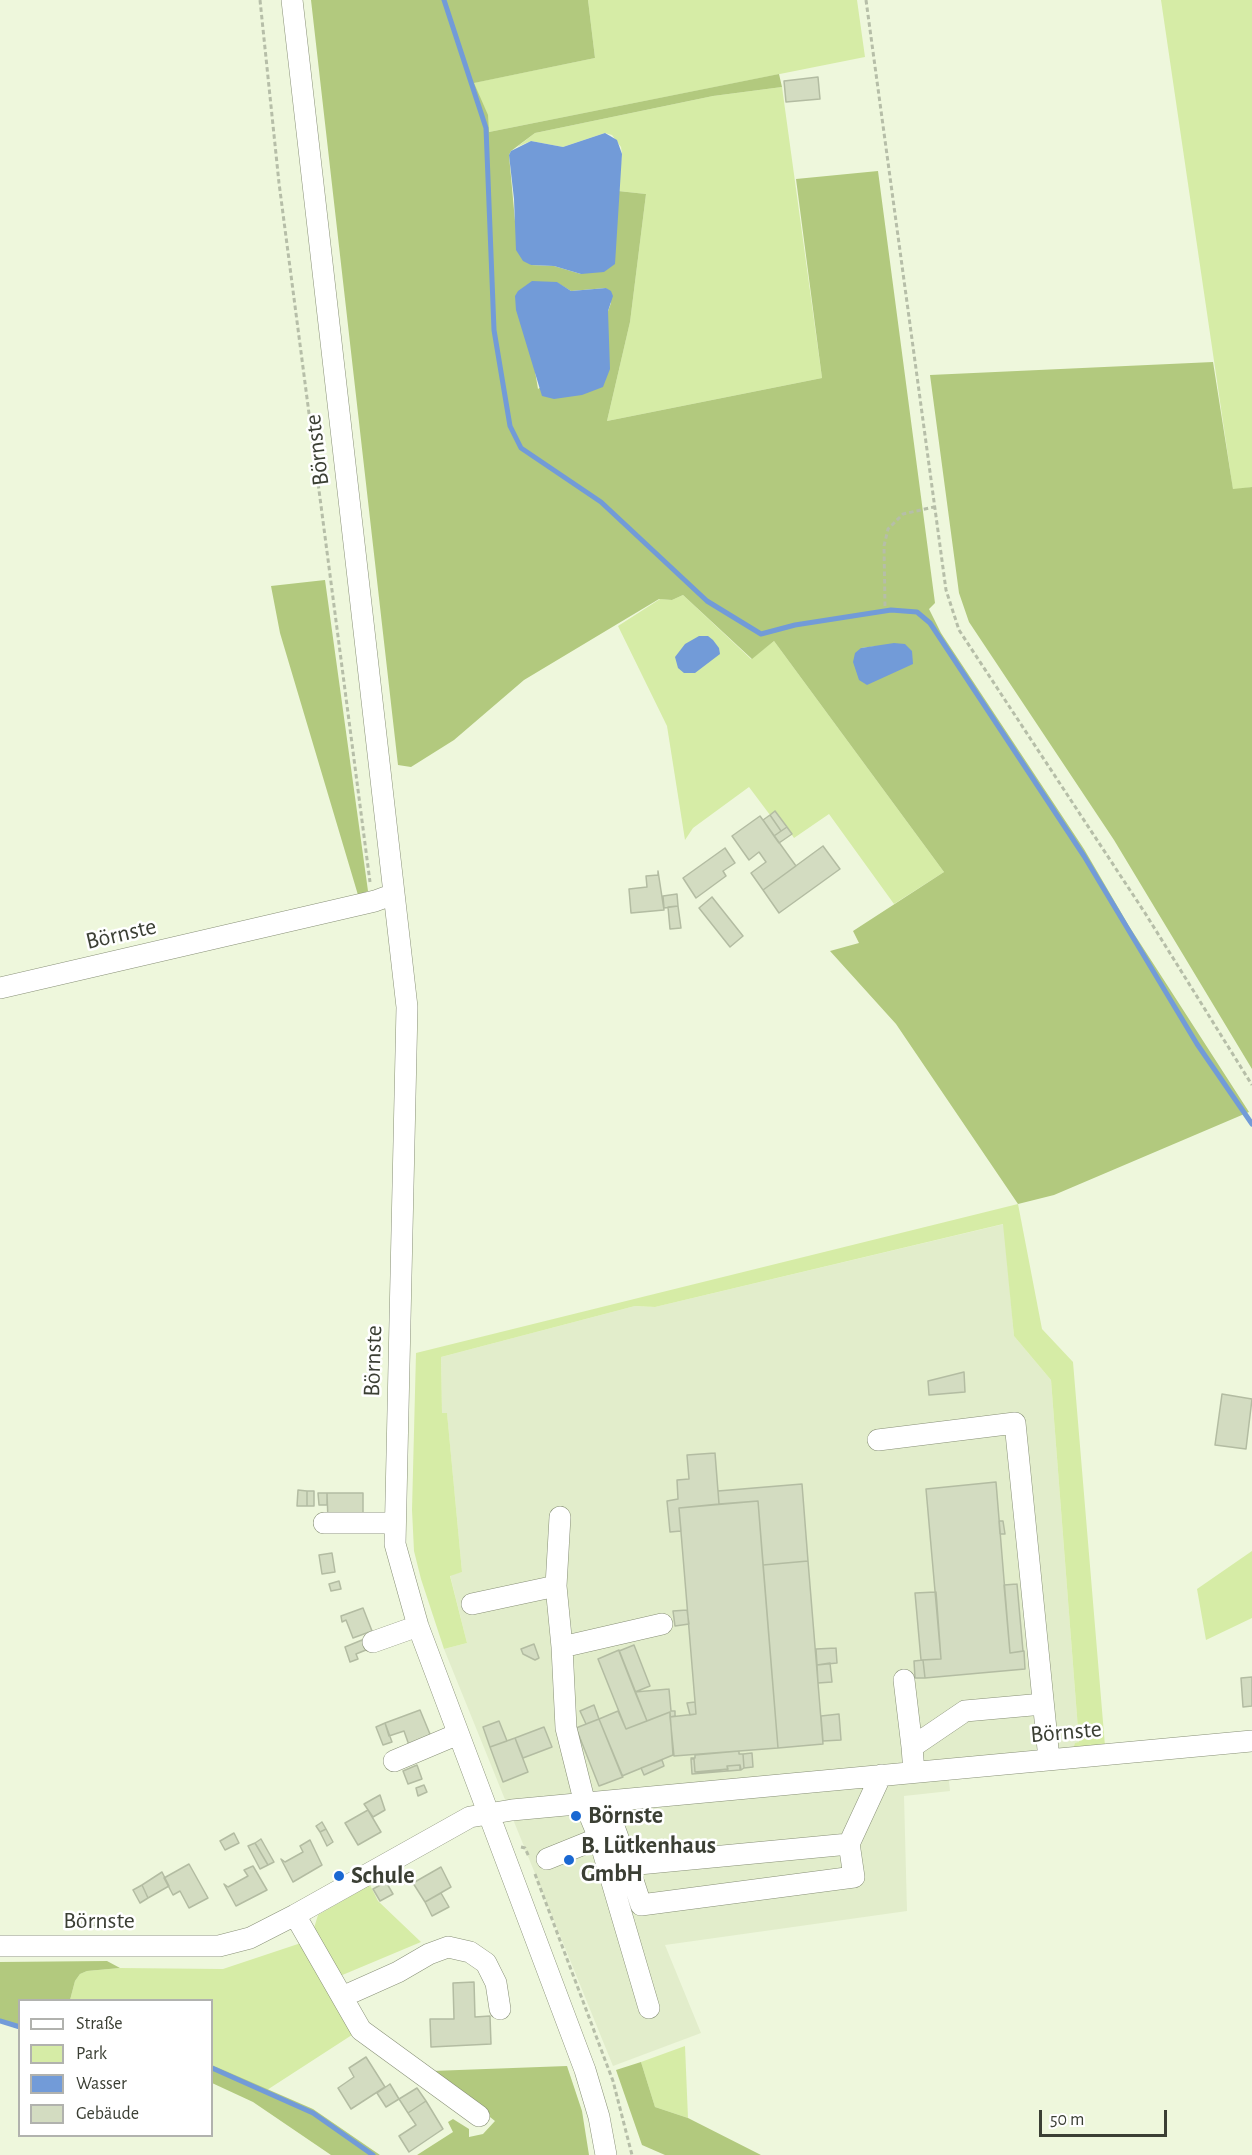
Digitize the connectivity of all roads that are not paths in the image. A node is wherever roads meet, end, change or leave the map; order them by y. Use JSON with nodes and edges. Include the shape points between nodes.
{"nodes":[{"id":1,"x":292,"y":0,"type":"edge"},
{"id":2,"x":384,"y":898,"type":"junction"},
{"id":3,"x":0,"y":988,"type":"edge"},
{"id":4,"x":878,"y":1440,"type":"dead end"},
{"id":5,"x":560,"y":1517,"type":"dead end"},
{"id":6,"x":324,"y":1523,"type":"dead end"},
{"id":7,"x":394,"y":1523,"type":"junction"},
{"id":8,"x":556,"y":1586,"type":"junction"},
{"id":9,"x":472,"y":1604,"type":"dead end"},
{"id":10,"x":662,"y":1624,"type":"dead end"},
{"id":11,"x":418,"y":1626,"type":"junction"},
{"id":12,"x":373,"y":1642,"type":"dead end"},
{"id":13,"x":562,"y":1647,"type":"junction"},
{"id":14,"x":904,"y":1680,"type":"dead end"},
{"id":15,"x":1043,"y":1704,"type":"junction"},
{"id":16,"x":458,"y":1734,"type":"junction"},
{"id":17,"x":1252,"y":1741,"type":"edge"},
{"id":18,"x":912,"y":1747,"type":"junction"},
{"id":19,"x":1049,"y":1760,"type":"junction"},
{"id":20,"x":394,"y":1761,"type":"dead end"},
{"id":21,"x":914,"y":1772,"type":"junction"},
{"id":22,"x":881,"y":1775,"type":"junction"},
{"id":23,"x":595,"y":1803,"type":"junction"},
{"id":24,"x":490,"y":1814,"type":"junction"},
{"id":25,"x":599,"y":1838,"type":"junction"},
{"id":26,"x":849,"y":1843,"type":"junction"},
{"id":27,"x":537,"y":1862,"type":"road end"},
{"id":28,"x":628,"y":1864,"type":"junction"},
{"id":29,"x":295,"y":1915,"type":"junction"},
{"id":30,"x":0,"y":1946,"type":"edge"},
{"id":31,"x":342,"y":1997,"type":"junction"},
{"id":32,"x":649,"y":2008,"type":"dead end"},
{"id":33,"x":500,"y":2009,"type":"dead end"},
{"id":34,"x":479,"y":2116,"type":"dead end"},
{"id":35,"x":606,"y":2155,"type":"edge"}],
"edges":[{"from":1,"to":2,"type":"street","name":"Börnste"},
{"from":2,"to":3,"type":"street","name":"Börnste"},
{"from":2,"to":7,"type":"street","name":"Börnste","via":[[407,1007]]},
{"from":4,"to":15,"type":"street","via":[[1015,1423]]},
{"from":5,"to":8,"type":"street"},
{"from":6,"to":7,"type":"street"},
{"from":7,"to":11,"type":"street","name":"Börnste","via":[[399,1563]]},
{"from":8,"to":9,"type":"street"},
{"from":8,"to":13,"type":"street"},
{"from":10,"to":13,"type":"street"},
{"from":11,"to":12,"type":"street"},
{"from":11,"to":16,"type":"street","name":"Börnste"},
{"from":13,"to":23,"type":"street","via":[[566,1728]]},
{"from":14,"to":18,"type":"street"},
{"from":15,"to":18,"type":"street","via":[[965,1711]]},
{"from":15,"to":19,"type":"street"},
{"from":16,"to":20,"type":"street"},
{"from":16,"to":24,"type":"street","name":"Börnste"},
{"from":17,"to":19,"type":"street","name":"Börnste"},
{"from":18,"to":21,"type":"street"},
{"from":19,"to":21,"type":"street","name":"Börnste"},
{"from":21,"to":22,"type":"street","name":"Börnste"},
{"from":22,"to":23,"type":"street","name":"Börnste"},
{"from":22,"to":26,"type":"street"},
{"from":23,"to":24,"type":"street","name":"Börnste"},
{"from":23,"to":25,"type":"street"},
{"from":23,"to":28,"type":"street"},
{"from":24,"to":29,"type":"street","name":"Börnste","via":[[470,1817]]},
{"from":24,"to":35,"type":"street","name":"Börnste","via":[[585,2070]]},
{"from":25,"to":27,"type":"street"},
{"from":25,"to":32,"type":"street"},
{"from":26,"to":28,"type":"street"},
{"from":26,"to":28,"type":"street","via":[[854,1878],[641,1905]]},
{"from":29,"to":30,"type":"street","name":"Börnste","via":[[250,1938],[219,1946]]},
{"from":29,"to":31,"type":"street"},
{"from":31,"to":33,"type":"street","via":[[448,1947],[470,1952],[486,1964],[496,1983]]},
{"from":31,"to":34,"type":"street","via":[[360,2030]]}]}
